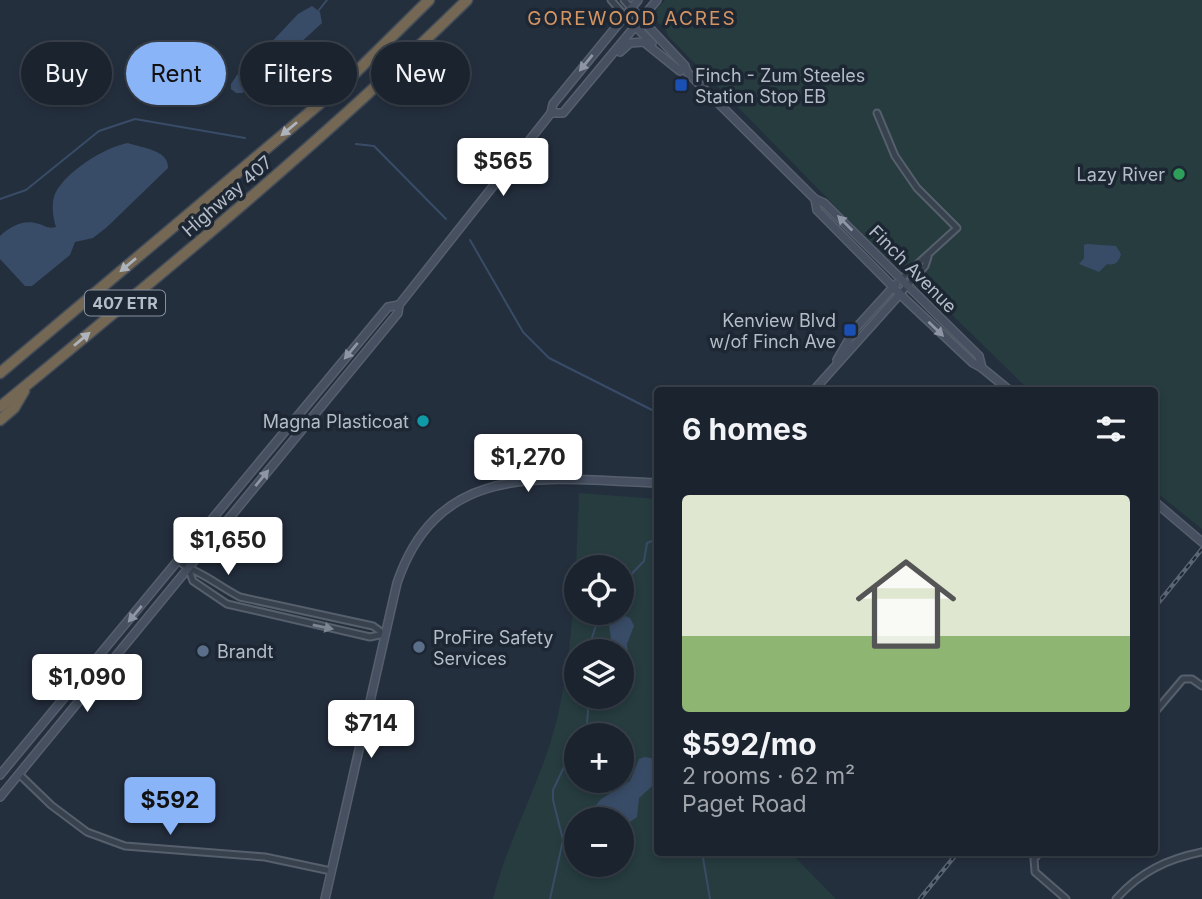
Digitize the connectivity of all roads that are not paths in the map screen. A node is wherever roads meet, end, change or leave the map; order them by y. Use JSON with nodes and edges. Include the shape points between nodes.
{"nodes":[{"id":1,"x":429,"y":0,"type":"edge"},
{"id":2,"x":467,"y":0,"type":"edge"},
{"id":3,"x":611,"y":0,"type":"edge"},
{"id":4,"x":624,"y":0,"type":"edge"},
{"id":5,"x":638,"y":0,"type":"edge"},
{"id":6,"x":657,"y":0,"type":"edge"},
{"id":7,"x":631,"y":8,"type":"junction"},
{"id":8,"x":625,"y":16,"type":"junction"},
{"id":9,"x":638,"y":23,"type":"junction"},
{"id":10,"x":603,"y":65,"type":"junction"},
{"id":11,"x":683,"y":72,"type":"junction"},
{"id":12,"x":551,"y":113,"type":"junction"},
{"id":13,"x":877,"y":113,"type":"dead end"},
{"id":14,"x":815,"y":199,"type":"junction"},
{"id":15,"x":904,"y":282,"type":"junction"},
{"id":16,"x":893,"y":287,"type":"junction"},
{"id":17,"x":900,"y":294,"type":"junction"},
{"id":18,"x":399,"y":305,"type":"junction"},
{"id":19,"x":982,"y":368,"type":"junction"},
{"id":20,"x":0,"y":373,"type":"edge"},
{"id":21,"x":829,"y":373,"type":"junction"},
{"id":22,"x":30,"y":383,"type":"junction"},
{"id":23,"x":817,"y":387,"type":"edge"},
{"id":24,"x":1005,"y":387,"type":"edge"},
{"id":25,"x":0,"y":407,"type":"edge"},
{"id":26,"x":0,"y":420,"type":"edge"},
{"id":27,"x":654,"y":483,"type":"edge"},
{"id":28,"x":1158,"y":505,"type":"edge"},
{"id":29,"x":1202,"y":542,"type":"edge"},
{"id":30,"x":179,"y":561,"type":"junction"},
{"id":31,"x":189,"y":570,"type":"junction"},
{"id":32,"x":264,"y":602,"type":"junction"},
{"id":33,"x":262,"y":613,"type":"junction"},
{"id":34,"x":384,"y":634,"type":"junction"},
{"id":35,"x":1202,"y":686,"type":"edge"},
{"id":36,"x":1158,"y":708,"type":"edge"},
{"id":37,"x":19,"y":774,"type":"junction"},
{"id":38,"x":0,"y":775,"type":"edge"},
{"id":39,"x":0,"y":797,"type":"edge"},
{"id":40,"x":1202,"y":852,"type":"edge"},
{"id":41,"x":1037,"y":856,"type":"edge"},
{"id":42,"x":331,"y":871,"type":"junction"},
{"id":43,"x":325,"y":899,"type":"edge"},
{"id":44,"x":1066,"y":899,"type":"edge"},
{"id":45,"x":1116,"y":899,"type":"edge"}],
"edges":[{"from":1,"to":20,"type":"highway","name":"Highway 407","number":"407 ETR","one_way":true,"via":[[349,79]]},
{"from":22,"to":2,"type":"highway","name":"Highway 407","number":"407 ETR","one_way":true,"via":[[303,152]]},
{"from":3,"to":8,"type":"street"},
{"from":4,"to":7,"type":"street"},
{"from":5,"to":7,"type":"main road"},
{"from":6,"to":9,"type":"main road"},
{"from":7,"to":8,"type":"main road"},
{"from":7,"to":9,"type":"main road","name":"Finch Avenue"},
{"from":8,"to":9,"type":"main road","name":"Finch Avenue"},
{"from":8,"to":12,"type":"main road","one_way":true,"via":[[553,104]]},
{"from":9,"to":10,"type":"main road"},
{"from":9,"to":11,"type":"main road","name":"Finch Avenue"},
{"from":10,"to":11,"type":"main road","via":[[627,45],[640,42]]},
{"from":10,"to":12,"type":"main road","via":[[564,113]]},
{"from":11,"to":14,"type":"main road","name":"Finch Avenue"},
{"from":12,"to":18,"type":"main road"},
{"from":13,"to":15,"type":"street","via":[[895,156],[917,188],[957,228],[928,257],[925,266]]},
{"from":15,"to":14,"type":"main road","name":"Finch Avenue","one_way":true},
{"from":14,"to":16,"type":"main road","name":"Finch Avenue","via":[[817,210]]},
{"from":15,"to":16,"type":"main road"},
{"from":15,"to":17,"type":"street"},
{"from":15,"to":19,"type":"main road","name":"Finch Avenue","via":[[979,356]]},
{"from":16,"to":17,"type":"main road","name":"Finch Avenue"},
{"from":16,"to":21,"type":"main road","via":[[855,329]]},
{"from":17,"to":19,"type":"main road","name":"Finch Avenue","one_way":true},
{"from":17,"to":21,"type":"main road"},
{"from":18,"to":30,"type":"main road","one_way":true,"via":[[388,307]]},
{"from":31,"to":18,"type":"main road","one_way":true,"via":[[398,313]]},
{"from":19,"to":24,"type":"main road","name":"Finch Avenue"},
{"from":21,"to":23,"type":"main road"},
{"from":22,"to":25,"type":"highway","name":"Highway 407","number":"407 ETR"},
{"from":22,"to":26,"type":"highway"},
{"from":27,"to":34,"type":"main road","via":[[529,480],[497,485],[452,505],[410,552]]},
{"from":28,"to":29,"type":"main road"},
{"from":30,"to":31,"type":"street"},
{"from":30,"to":38,"type":"main road","one_way":true},
{"from":31,"to":32,"type":"street","via":[[240,597]]},
{"from":31,"to":33,"type":"street","via":[[193,580],[227,604]]},
{"from":31,"to":37,"type":"main road"},
{"from":32,"to":33,"type":"street"},
{"from":32,"to":34,"type":"street","via":[[373,626]]},
{"from":33,"to":34,"type":"street","one_way":true,"via":[[370,637]]},
{"from":34,"to":42,"type":"main road"},
{"from":35,"to":36,"type":"street","via":[[1183,679]]},
{"from":37,"to":39,"type":"main road"},
{"from":37,"to":42,"type":"street","via":[[87,832],[125,846],[265,857]]},
{"from":40,"to":45,"type":"street","via":[[1158,865]]},
{"from":41,"to":44,"type":"street","via":[[1035,872]]},
{"from":42,"to":43,"type":"main road"}]}
